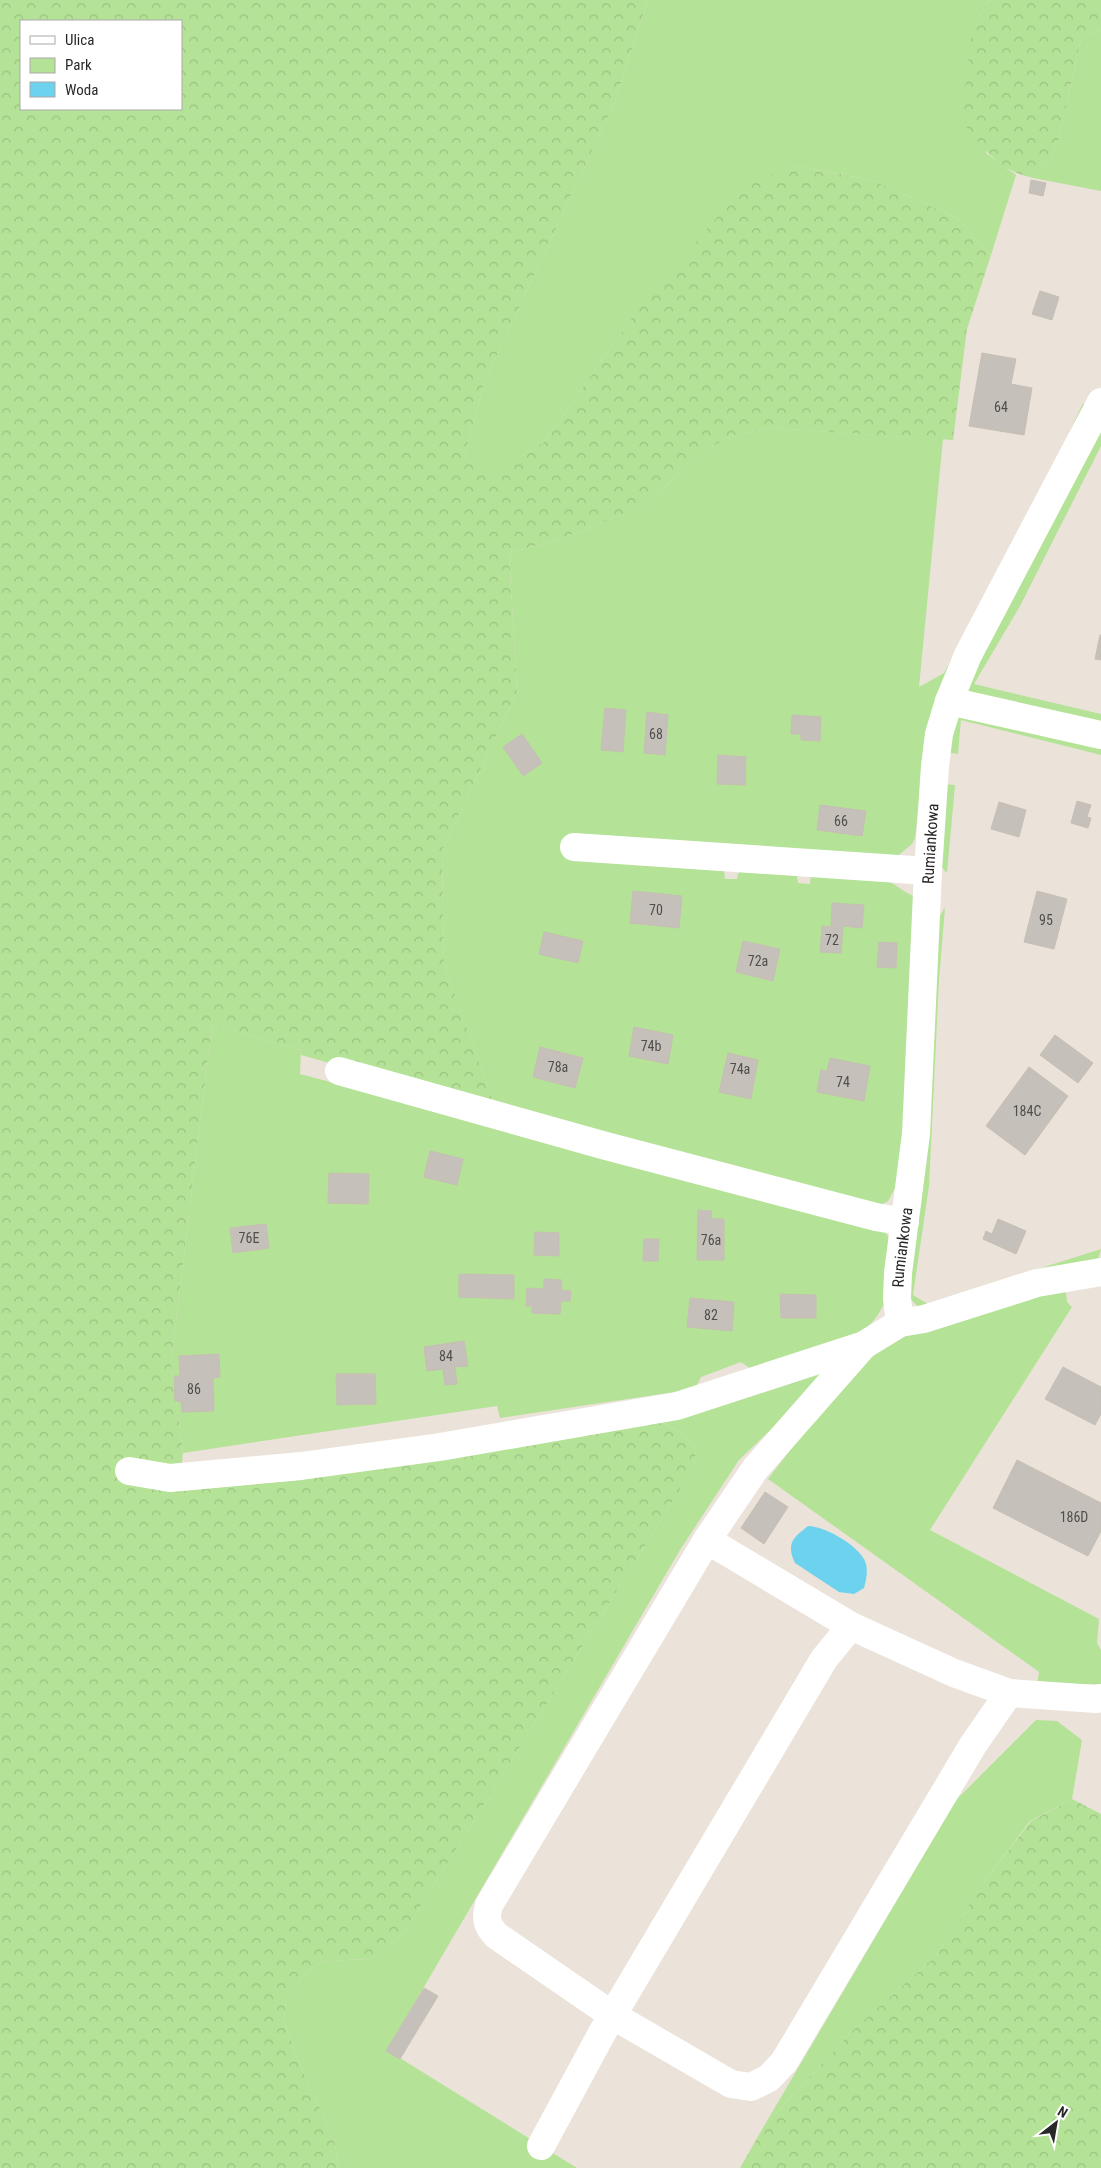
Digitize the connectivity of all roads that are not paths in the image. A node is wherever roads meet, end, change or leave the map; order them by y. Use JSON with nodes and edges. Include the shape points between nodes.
{"nodes":[{"id":1,"x":1101,"y":402,"type":"edge"},
{"id":2,"x":948,"y":701,"type":"junction"},
{"id":3,"x":1101,"y":736,"type":"edge"},
{"id":4,"x":574,"y":847,"type":"dead end"},
{"id":5,"x":928,"y":871,"type":"junction"},
{"id":6,"x":339,"y":1071,"type":"dead end"},
{"id":7,"x":906,"y":1222,"type":"junction"},
{"id":8,"x":1101,"y":1272,"type":"edge"},
{"id":9,"x":900,"y":1323,"type":"junction"},
{"id":10,"x":864,"y":1344,"type":"junction"},
{"id":11,"x":129,"y":1471,"type":"dead end"},
{"id":12,"x":707,"y":1540,"type":"junction"},
{"id":13,"x":851,"y":1626,"type":"junction"},
{"id":14,"x":1009,"y":1693,"type":"junction"},
{"id":15,"x":1101,"y":1698,"type":"edge"},
{"id":16,"x":612,"y":2015,"type":"junction"},
{"id":17,"x":541,"y":2146,"type":"dead end"}],
"edges":[{"from":1,"to":2,"type":"street","name":"Rumiankowa","via":[[968,655]]},
{"from":2,"to":3,"type":"street"},
{"from":2,"to":5,"type":"street","name":"Rumiankowa","via":[[935,766]]},
{"from":4,"to":5,"type":"street"},
{"from":5,"to":7,"type":"street","name":"Rumiankowa","via":[[916,1134]]},
{"from":6,"to":7,"type":"street","via":[[616,1148],[876,1217]]},
{"from":7,"to":9,"type":"street","name":"Rumiankowa","via":[[896,1299]]},
{"from":8,"to":9,"type":"street","via":[[1038,1282],[924,1319]]},
{"from":9,"to":10,"type":"street"},
{"from":10,"to":11,"type":"street","via":[[678,1406],[440,1447],[300,1466],[170,1478]]},
{"from":10,"to":12,"type":"street","via":[[755,1469]]},
{"from":12,"to":13,"type":"street"},
{"from":12,"to":16,"type":"street","via":[[488,1905],[488,1928],[497,1936]]},
{"from":13,"to":14,"type":"street","via":[[954,1673]]},
{"from":13,"to":16,"type":"street","via":[[824,1659]]},
{"from":14,"to":15,"type":"street"},
{"from":14,"to":16,"type":"street","via":[[973,1745],[784,2062],[769,2078],[752,2087],[731,2084]]},
{"from":16,"to":17,"type":"street"}]}
